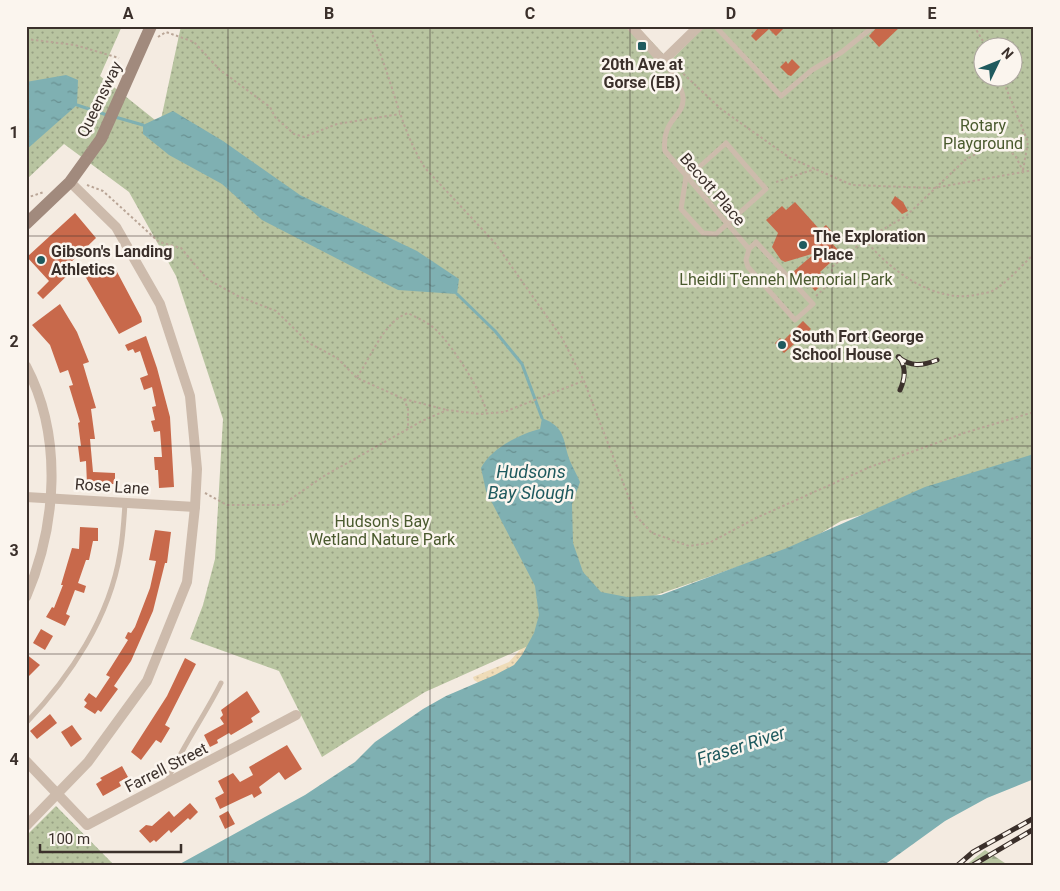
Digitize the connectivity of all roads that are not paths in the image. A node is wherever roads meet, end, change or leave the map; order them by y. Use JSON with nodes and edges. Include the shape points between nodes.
{"nodes":[{"id":1,"x":151,"y":26,"type":"edge"},
{"id":2,"x":631,"y":26,"type":"edge"},
{"id":3,"x":700,"y":26,"type":"edge"},
{"id":4,"x":715,"y":26,"type":"edge"},
{"id":5,"x":874,"y":26,"type":"edge"},
{"id":6,"x":663,"y":61,"type":"junction"},
{"id":7,"x":686,"y":177,"type":"junction"},
{"id":8,"x":70,"y":182,"type":"junction"},
{"id":9,"x":26,"y":224,"type":"edge"},
{"id":10,"x":727,"y":224,"type":"junction"},
{"id":11,"x":749,"y":249,"type":"junction"},
{"id":12,"x":26,"y":366,"type":"edge"},
{"id":13,"x":26,"y":496,"type":"edge"},
{"id":14,"x":51,"y":498,"type":"junction"},
{"id":15,"x":125,"y":502,"type":"junction"},
{"id":16,"x":195,"y":507,"type":"junction"},
{"id":17,"x":26,"y":597,"type":"edge"},
{"id":18,"x":220,"y":683,"type":"dead end"},
{"id":19,"x":296,"y":715,"type":"dead end"},
{"id":20,"x":26,"y":723,"type":"edge"},
{"id":21,"x":26,"y":761,"type":"edge"},
{"id":22,"x":166,"y":784,"type":"junction"},
{"id":23,"x":57,"y":795,"type":"junction"},
{"id":24,"x":26,"y":826,"type":"edge"}],
"edges":[{"from":1,"to":8,"type":"main road","name":"Queensway","via":[[100,139]]},
{"from":2,"to":6,"type":"street"},
{"from":3,"to":6,"type":"street"},
{"from":4,"to":5,"type":"lane","via":[[781,96]]},
{"from":6,"to":7,"type":"lane","name":"Becott Place","via":[[676,78],[684,97],[683,106],[665,134],[665,151]]},
{"from":7,"to":10,"type":"lane","name":"Becott Place"},
{"from":7,"to":10,"type":"lane","via":[[681,209],[703,233],[716,234]]},
{"from":7,"to":10,"type":"lane","via":[[726,143],[766,189]]},
{"from":8,"to":9,"type":"main road","name":"Queensway"},
{"from":8,"to":16,"type":"street","via":[[116,228],[160,304],[190,396],[197,469]]},
{"from":10,"to":11,"type":"lane","name":"Becott Place"},
{"from":11,"to":11,"type":"lane","name":"Becott Place","via":[[756,242],[813,304],[795,320],[748,267]]},
{"from":12,"to":14,"type":"street","via":[[45,410],[51,444]]},
{"from":13,"to":14,"type":"street","name":"Rose Lane"},
{"from":14,"to":15,"type":"street","name":"Rose Lane"},
{"from":14,"to":17,"type":"street","via":[[43,545]]},
{"from":15,"to":16,"type":"street","name":"Rose Lane"},
{"from":15,"to":20,"type":"lane","via":[[120,554],[105,604],[75,663]]},
{"from":16,"to":23,"type":"street","via":[[186,582],[147,681],[88,762]]},
{"from":18,"to":22,"type":"lane"},
{"from":19,"to":22,"type":"street","name":"Farrell Street"},
{"from":21,"to":23,"type":"street"},
{"from":22,"to":23,"type":"street","name":"Farrell Street","via":[[87,825]]},
{"from":23,"to":24,"type":"street"}]}
